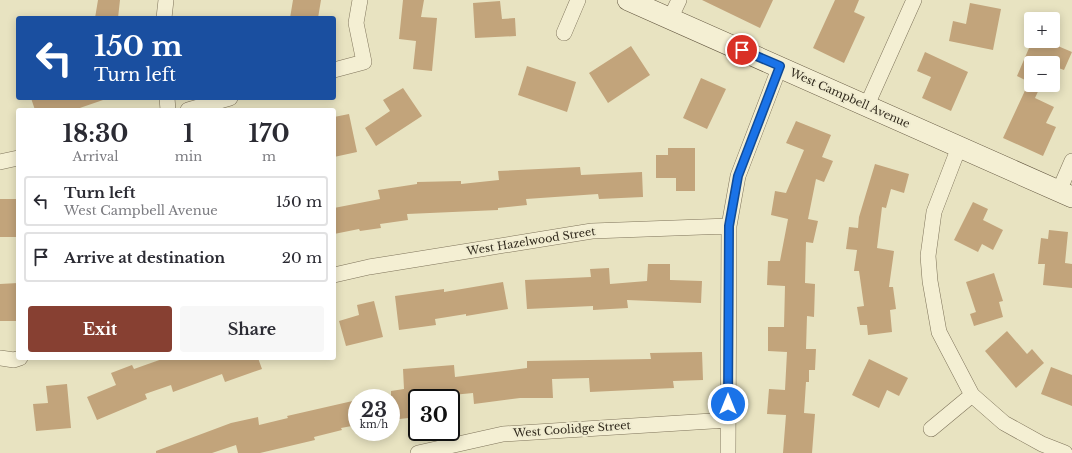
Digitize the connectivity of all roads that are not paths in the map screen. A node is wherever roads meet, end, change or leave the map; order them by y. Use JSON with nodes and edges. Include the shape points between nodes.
{"nodes":[{"id":1,"x":166,"y":0,"type":"edge"},
{"id":2,"x":360,"y":0,"type":"edge"},
{"id":3,"x":578,"y":0,"type":"edge"},
{"id":4,"x":628,"y":0,"type":"edge"},
{"id":5,"x":679,"y":0,"type":"edge"},
{"id":6,"x":914,"y":0,"type":"edge"},
{"id":7,"x":164,"y":16,"type":"edge"},
{"id":8,"x":670,"y":19,"type":"junction"},
{"id":9,"x":564,"y":33,"type":"dead end"},
{"id":10,"x":780,"y":66,"type":"junction"},
{"id":11,"x":336,"y":69,"type":"edge"},
{"id":12,"x":223,"y":100,"type":"edge"},
{"id":13,"x":867,"y":105,"type":"junction"},
{"id":14,"x":195,"y":108,"type":"edge"},
{"id":15,"x":959,"y":147,"type":"junction"},
{"id":16,"x":16,"y":158,"type":"edge"},
{"id":17,"x":1072,"y":161,"type":"edge"},
{"id":18,"x":0,"y":162,"type":"edge"},
{"id":19,"x":1066,"y":194,"type":"edge"},
{"id":20,"x":729,"y":226,"type":"junction"},
{"id":21,"x":336,"y":275,"type":"edge"},
{"id":22,"x":0,"y":358,"type":"edge"},
{"id":23,"x":16,"y":359,"type":"edge"},
{"id":24,"x":972,"y":395,"type":"junction"},
{"id":25,"x":728,"y":420,"type":"junction"},
{"id":26,"x":931,"y":429,"type":"dead end"},
{"id":27,"x":418,"y":453,"type":"edge"},
{"id":28,"x":728,"y":453,"type":"edge"},
{"id":29,"x":1065,"y":453,"type":"edge"}],
"edges":[{"from":1,"to":7,"type":"street"},
{"from":2,"to":11,"type":"street","via":[[356,24],[364,62]]},
{"from":3,"to":9,"type":"street"},
{"from":4,"to":8,"type":"street","name":"West Campbell Avenue"},
{"from":5,"to":8,"type":"street"},
{"from":6,"to":13,"type":"street"},
{"from":8,"to":10,"type":"street","name":"West Campbell Avenue"},
{"from":10,"to":13,"type":"street","name":"West Campbell Avenue"},
{"from":10,"to":20,"type":"street","via":[[738,176]]},
{"from":12,"to":14,"type":"street"},
{"from":13,"to":15,"type":"street","name":"West Campbell Avenue"},
{"from":15,"to":19,"type":"street","name":"West Campbell Avenue"},
{"from":15,"to":24,"type":"street","via":[[934,212],[928,256],[939,332]]},
{"from":16,"to":18,"type":"street"},
{"from":17,"to":19,"type":"street"},
{"from":20,"to":21,"type":"street","name":"West Hazelwood Street","via":[[592,231]]},
{"from":20,"to":25,"type":"street"},
{"from":22,"to":23,"type":"street"},
{"from":24,"to":26,"type":"street"},
{"from":24,"to":29,"type":"street","via":[[1004,423],[1042,444]]},
{"from":25,"to":27,"type":"street","name":"West Coolidge Street","via":[[504,434]]},
{"from":25,"to":28,"type":"street"}]}
